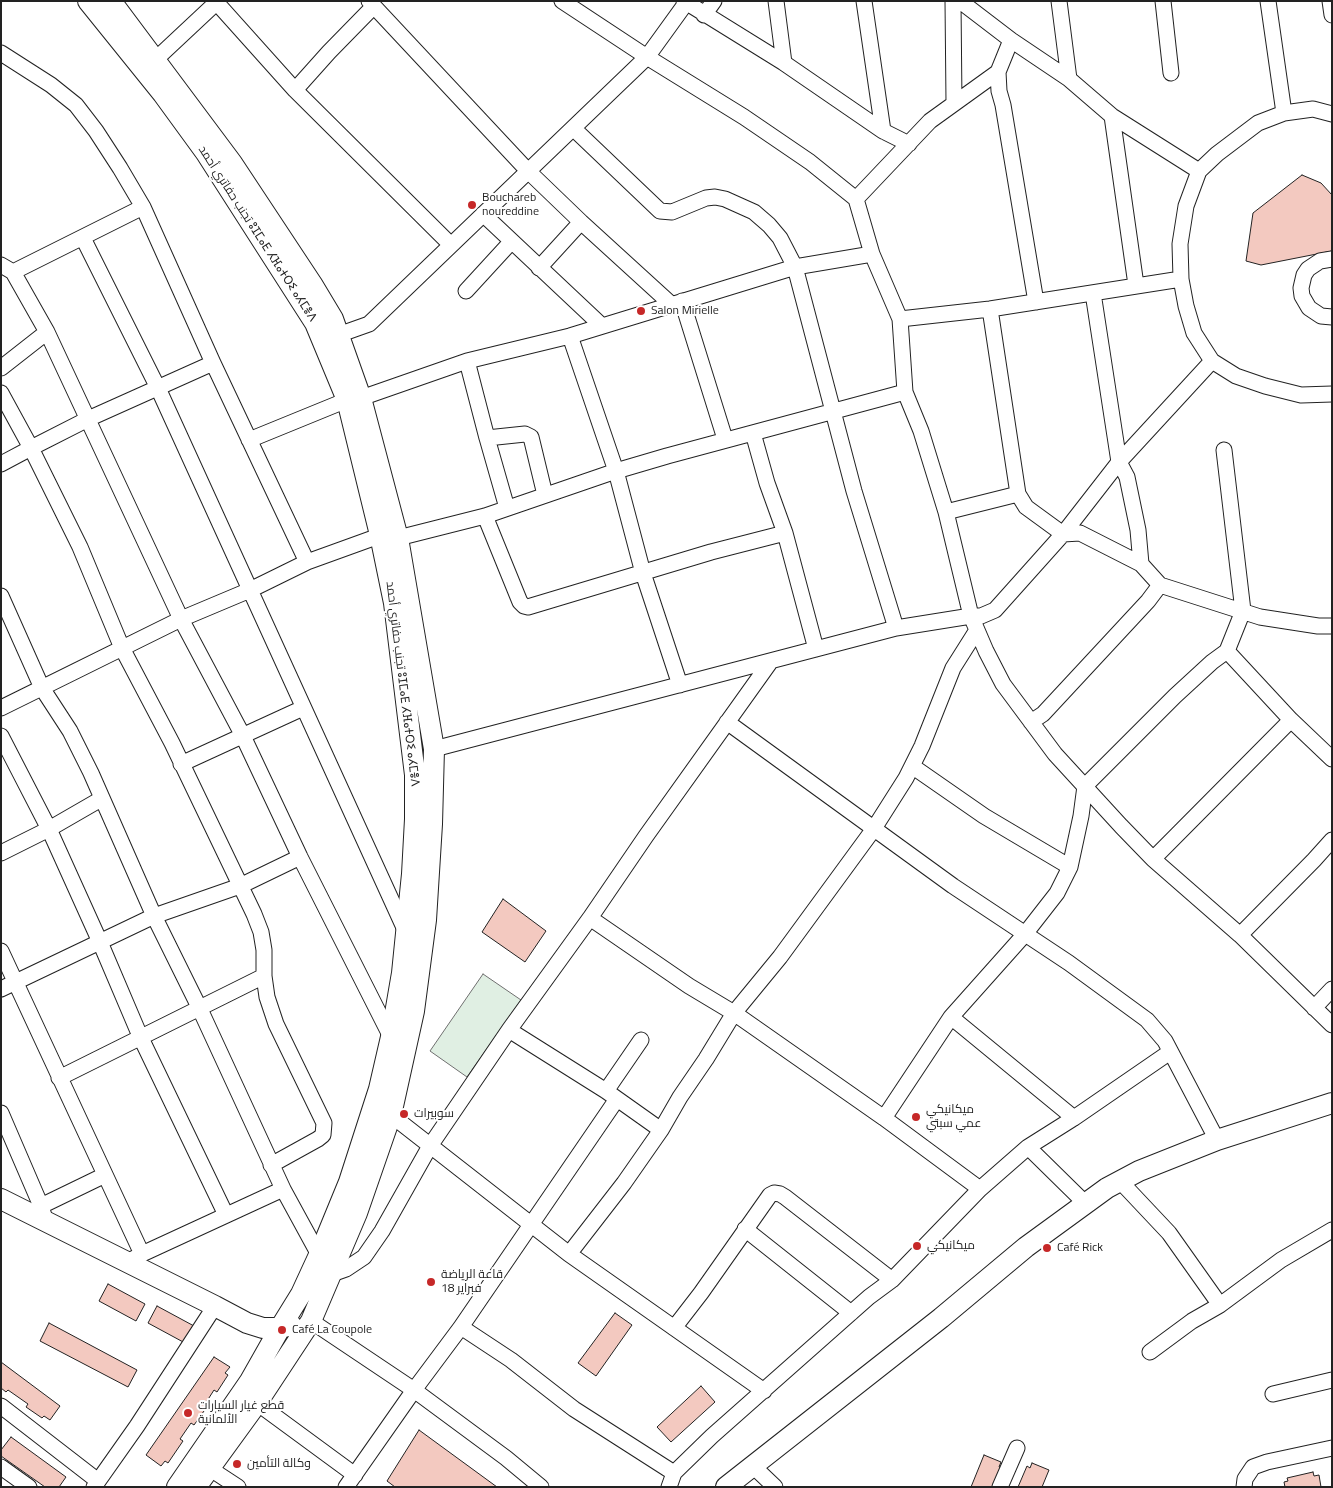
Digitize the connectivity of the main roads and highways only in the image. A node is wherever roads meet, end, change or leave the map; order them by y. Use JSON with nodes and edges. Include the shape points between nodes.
{"nodes":[{"id":1,"x":88,"y":1,"type":"edge"},
{"id":2,"x":111,"y":1,"type":"edge"},
{"id":3,"x":354,"y":399,"type":"junction"},
{"id":4,"x":392,"y":534,"type":"junction"},
{"id":5,"x":1332,"y":1103,"type":"edge"},
{"id":6,"x":1,"y":1199,"type":"edge"},
{"id":7,"x":310,"y":1321,"type":"junction"},
{"id":8,"x":280,"y":1328,"type":"junction"},
{"id":9,"x":177,"y":1487,"type":"edge"},
{"id":10,"x":196,"y":1487,"type":"edge"},
{"id":11,"x":726,"y":1487,"type":"edge"}],
"edges":[{"from":1,"to":3,"type":"main road","name":"تجنب حفاتري أحمد ⵓⵊⵎⴰⴹ ⵃⴼⴰⵜⵔⵉ ⴰⵃⵎⴻⴷ","via":[[206,153],[315,323]]},
{"from":2,"to":3,"type":"main road","name":"تجنب حفاتري أحمد ⵓⵊⵎⴰⴹ ⵃⴼⴰⵜⵔⵉ ⴰⵃⵎⴻⴷ","via":[[232,163],[312,284],[333,319]]},
{"from":3,"to":4,"type":"main road","name":"تجنب حفاتري أحمد ⵓⵊⵎⴰⴹ ⵃⴼⴰⵜⵔⵉ ⴰⵃⵎⴻⴷ"},
{"from":4,"to":7,"type":"main road","name":"تجنب حفاتري أحمد ⵓⵊⵎⴰⴹ ⵃⴼⴰⵜⵔⵉ ⴰⵃⵎⴻⴷ","via":[[434,749],[426,920],[414,1011],[391,1115],[357,1213]]},
{"from":4,"to":8,"type":"main road","name":"تجنب حفاتري أحمد ⵓⵊⵎⴰⴹ ⵃⴼⴰⵜⵔⵉ ⴰⵃⵎⴻⴷ","via":[[394,603],[415,776],[415,819],[402,973],[391,1037],[374,1105],[349,1182],[301,1294]]},
{"from":5,"to":11,"type":"main road","via":[[1217,1140],[1139,1171],[1085,1203]]},
{"from":6,"to":8,"type":"main road","via":[[43,1214],[134,1258],[247,1323],[263,1328]]},
{"from":7,"to":8,"type":"main road"},
{"from":7,"to":10,"type":"main road","name":"تجنب حفاتري أحمد ⵓⵊⵎⴰⴹ ⵃⴼⴰⵜⵔⵉ ⴰⵃⵎⴻⴷ","via":[[257,1403]]},
{"from":8,"to":9,"type":"main road","name":"تجنب حفاتري أحمد ⵓⵊⵎⴰⴹ ⵃⴼⴰⵜⵔⵉ ⴰⵃⵎⴻⴷ","via":[[250,1381]]}]}
